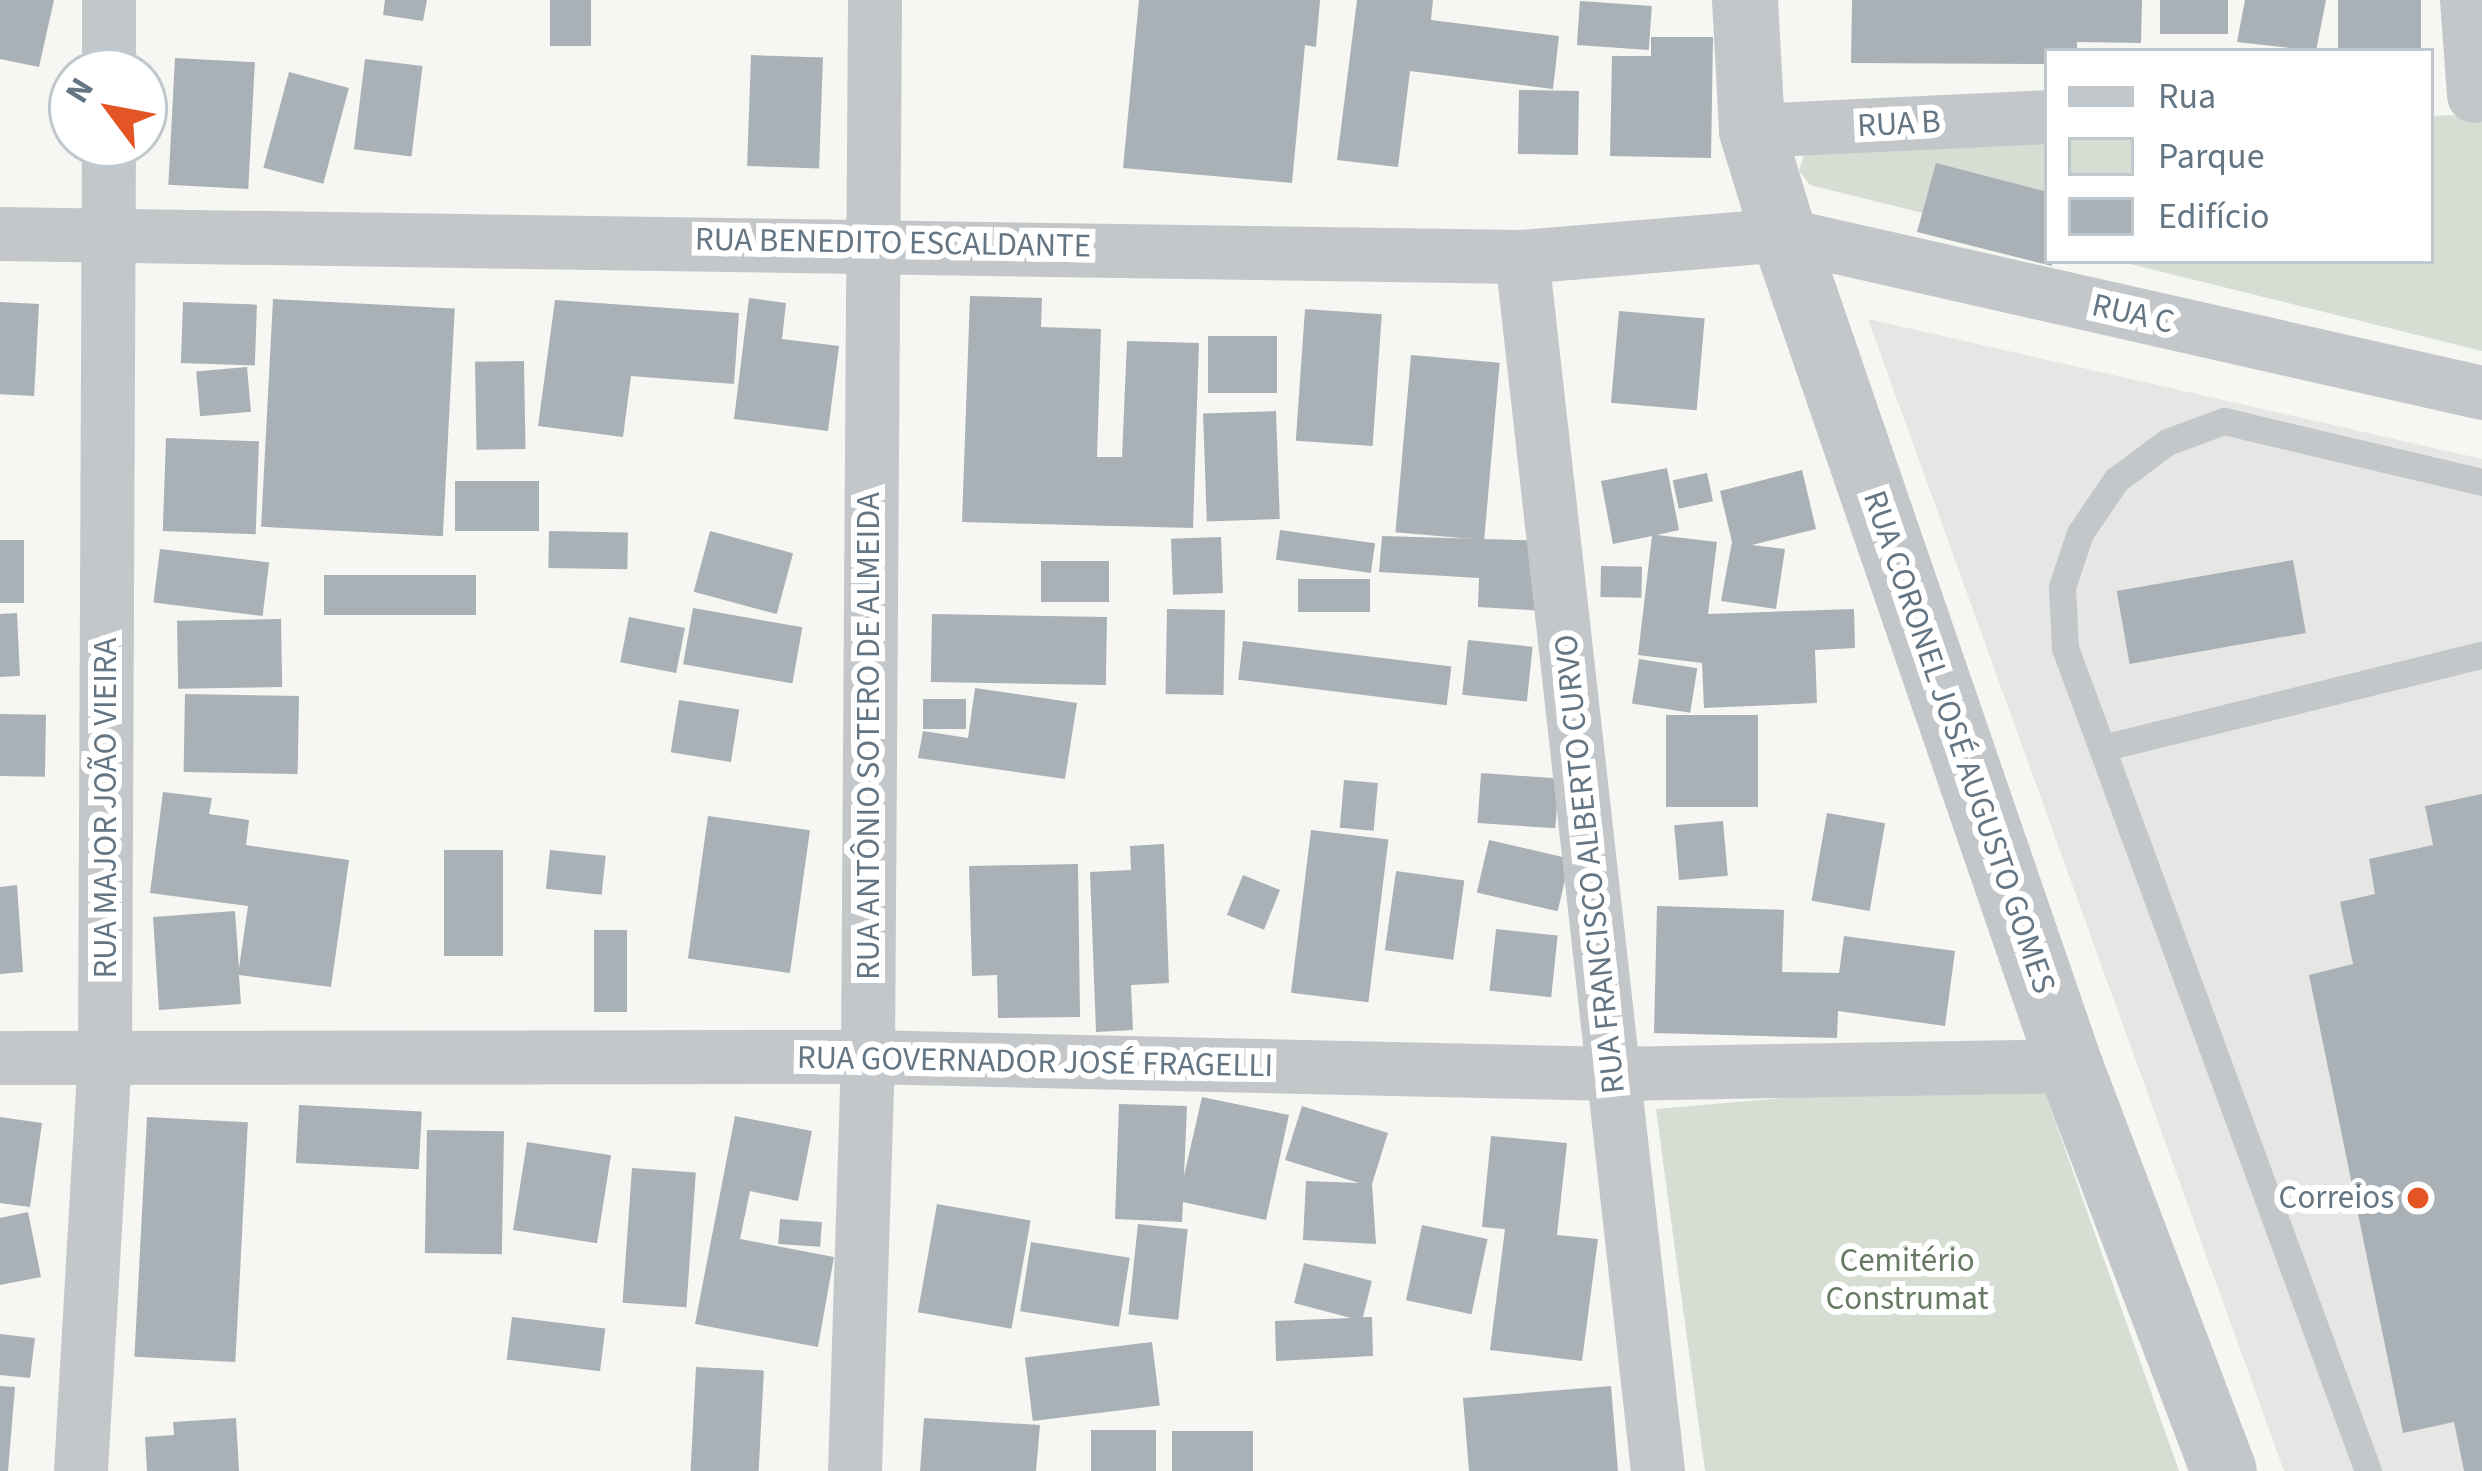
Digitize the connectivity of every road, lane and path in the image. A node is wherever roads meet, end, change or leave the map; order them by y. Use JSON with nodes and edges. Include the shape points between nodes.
{"nodes":[{"id":1,"x":109,"y":0,"type":"edge"},
{"id":2,"x":875,"y":0,"type":"edge"},
{"id":3,"x":1745,"y":0,"type":"edge"},
{"id":4,"x":2467,"y":0,"type":"edge"},
{"id":5,"x":109,"y":48,"type":"edge"},
{"id":6,"x":2462,"y":97,"type":"edge"},
{"id":7,"x":2044,"y":117,"type":"edge"},
{"id":8,"x":1752,"y":131,"type":"junction"},
{"id":9,"x":109,"y":168,"type":"edge"},
{"id":10,"x":109,"y":231,"type":"junction"},
{"id":11,"x":0,"y":233,"type":"edge"},
{"id":12,"x":1784,"y":235,"type":"junction"},
{"id":13,"x":871,"y":241,"type":"junction"},
{"id":14,"x":1522,"y":257,"type":"junction"},
{"id":15,"x":2482,"y":393,"type":"edge"},
{"id":16,"x":2482,"y":482,"type":"edge"},
{"id":17,"x":2482,"y":655,"type":"edge"},
{"id":18,"x":2102,"y":748,"type":"junction"},
{"id":19,"x":104,"y":1056,"type":"junction"},
{"id":20,"x":0,"y":1058,"type":"edge"},
{"id":21,"x":868,"y":1058,"type":"junction"},
{"id":22,"x":2070,"y":1066,"type":"junction"},
{"id":23,"x":1613,"y":1074,"type":"junction"},
{"id":24,"x":81,"y":1471,"type":"edge"},
{"id":25,"x":855,"y":1471,"type":"edge"},
{"id":26,"x":1658,"y":1471,"type":"edge"},
{"id":27,"x":2224,"y":1471,"type":"edge"},
{"id":28,"x":2368,"y":1471,"type":"edge"}],
"edges":[{"from":1,"to":5,"type":"street"},
{"from":2,"to":13,"type":"street","name":"RUA ANTÔNIO SOTERO DE ALMEIDA"},
{"from":3,"to":8,"type":"street","name":"RUA CORONEL JOSÉ AUGUSTO GOMES"},
{"from":4,"to":6,"type":"street"},
{"from":7,"to":8,"type":"street","name":"RUA B"},
{"from":8,"to":12,"type":"street","name":"RUA CORONEL JOSÉ AUGUSTO GOMES"},
{"from":9,"to":10,"type":"street","name":"RUA MAJOR JOÃO VIEIRA"},
{"from":10,"to":11,"type":"street","name":"RUA BENEDITO ESCALDANTE"},
{"from":10,"to":13,"type":"street","name":"RUA BENEDITO ESCALDANTE"},
{"from":10,"to":19,"type":"street","name":"RUA MAJOR JOÃO VIEIRA"},
{"from":12,"to":14,"type":"street","name":"RUA BENEDITO ESCALDANTE"},
{"from":12,"to":15,"type":"street","name":"RUA C"},
{"from":12,"to":22,"type":"street","name":"RUA CORONEL JOSÉ AUGUSTO GOMES"},
{"from":13,"to":14,"type":"street","name":"RUA BENEDITO ESCALDANTE"},
{"from":13,"to":21,"type":"street","name":"RUA ANTÔNIO SOTERO DE ALMEIDA"},
{"from":14,"to":23,"type":"street","name":"RUA FRANCISCO ALBERTO CURVO"},
{"from":16,"to":18,"type":"lane","via":[[2224,421],[2167,442],[2116,480],[2080,533],[2062,586],[2065,648]]},
{"from":17,"to":18,"type":"lane"},
{"from":18,"to":28,"type":"lane"},
{"from":19,"to":20,"type":"street","name":"RUA GOVERNADOR JOSÉ FRAGELLI"},
{"from":19,"to":21,"type":"street","name":"RUA GOVERNADOR JOSÉ FRAGELLI"},
{"from":19,"to":24,"type":"street","name":"RUA MAJOR JOÃO VIEIRA"},
{"from":21,"to":23,"type":"street","name":"RUA GOVERNADOR JOSÉ FRAGELLI"},
{"from":21,"to":25,"type":"street","name":"RUA ANTÔNIO SOTERO DE ALMEIDA"},
{"from":22,"to":23,"type":"street","name":"RUA GOVERNADOR JOSÉ FRAGELLI"},
{"from":22,"to":27,"type":"street","name":"RUA CORONEL JOSÉ AUGUSTO GOMES"},
{"from":23,"to":26,"type":"street","name":"RUA FRANCISCO ALBERTO CURVO"}]}
